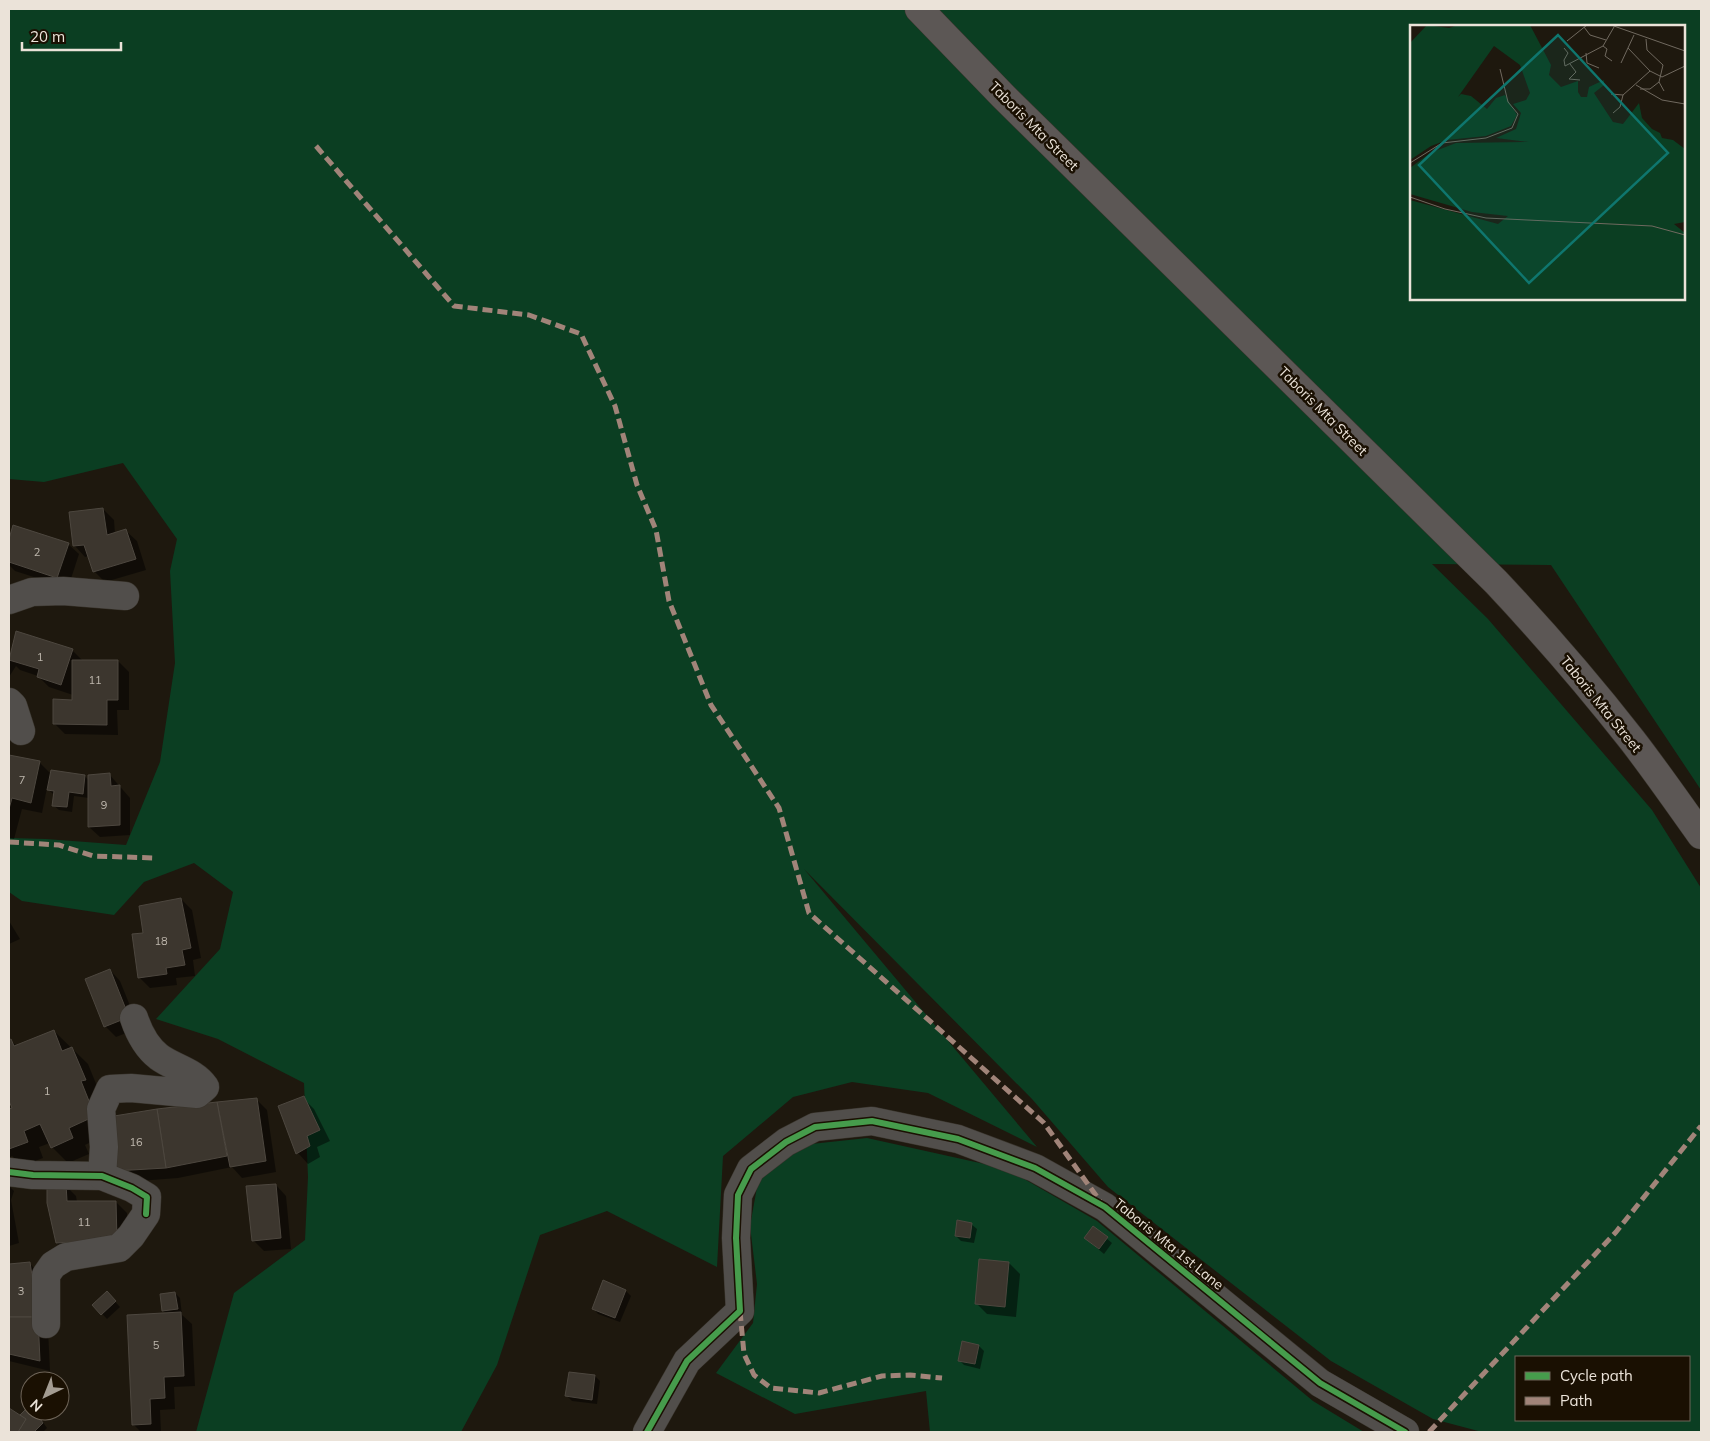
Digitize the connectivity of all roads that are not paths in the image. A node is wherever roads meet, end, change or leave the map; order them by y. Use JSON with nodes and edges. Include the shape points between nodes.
{"nodes":[{"id":1,"x":919,"y":9,"type":"edge"},
{"id":2,"x":125,"y":596,"type":"dead end"},
{"id":3,"x":9,"y":600,"type":"edge"},
{"id":4,"x":9,"y":702,"type":"edge"},
{"id":5,"x":21,"y":731,"type":"dead end"},
{"id":6,"x":1701,"y":835,"type":"edge"},
{"id":7,"x":134,"y":1018,"type":"dead end"},
{"id":8,"x":9,"y":1172,"type":"edge"},
{"id":9,"x":102,"y":1176,"type":"junction"},
{"id":10,"x":46,"y":1324,"type":"dead end"},
{"id":11,"x":647,"y":1432,"type":"edge"},
{"id":12,"x":1405,"y":1432,"type":"edge"}],
"edges":[{"from":1,"to":6,"type":"main road","name":"Taboris Mta Street","via":[[1003,96],[1496,582],[1588,685]]},
{"from":2,"to":3,"type":"street","via":[[63,590],[32,592]]},
{"from":4,"to":5,"type":"street"},
{"from":7,"to":9,"type":"street","via":[[140,1035],[159,1057],[200,1080],[205,1087],[197,1094],[110,1088],[101,1109]]},
{"from":8,"to":9,"type":"street"},
{"from":9,"to":10,"type":"street","via":[[147,1197],[146,1214],[119,1248],[66,1257],[54,1265],[46,1275]]},
{"from":11,"to":12,"type":"street","name":"Taboris Mta 1st Lane","via":[[687,1361],[740,1311],[736,1238],[738,1195],[751,1169],[786,1142],[815,1127],[872,1120],[967,1142],[1035,1168],[1105,1207],[1320,1383]]}]}
